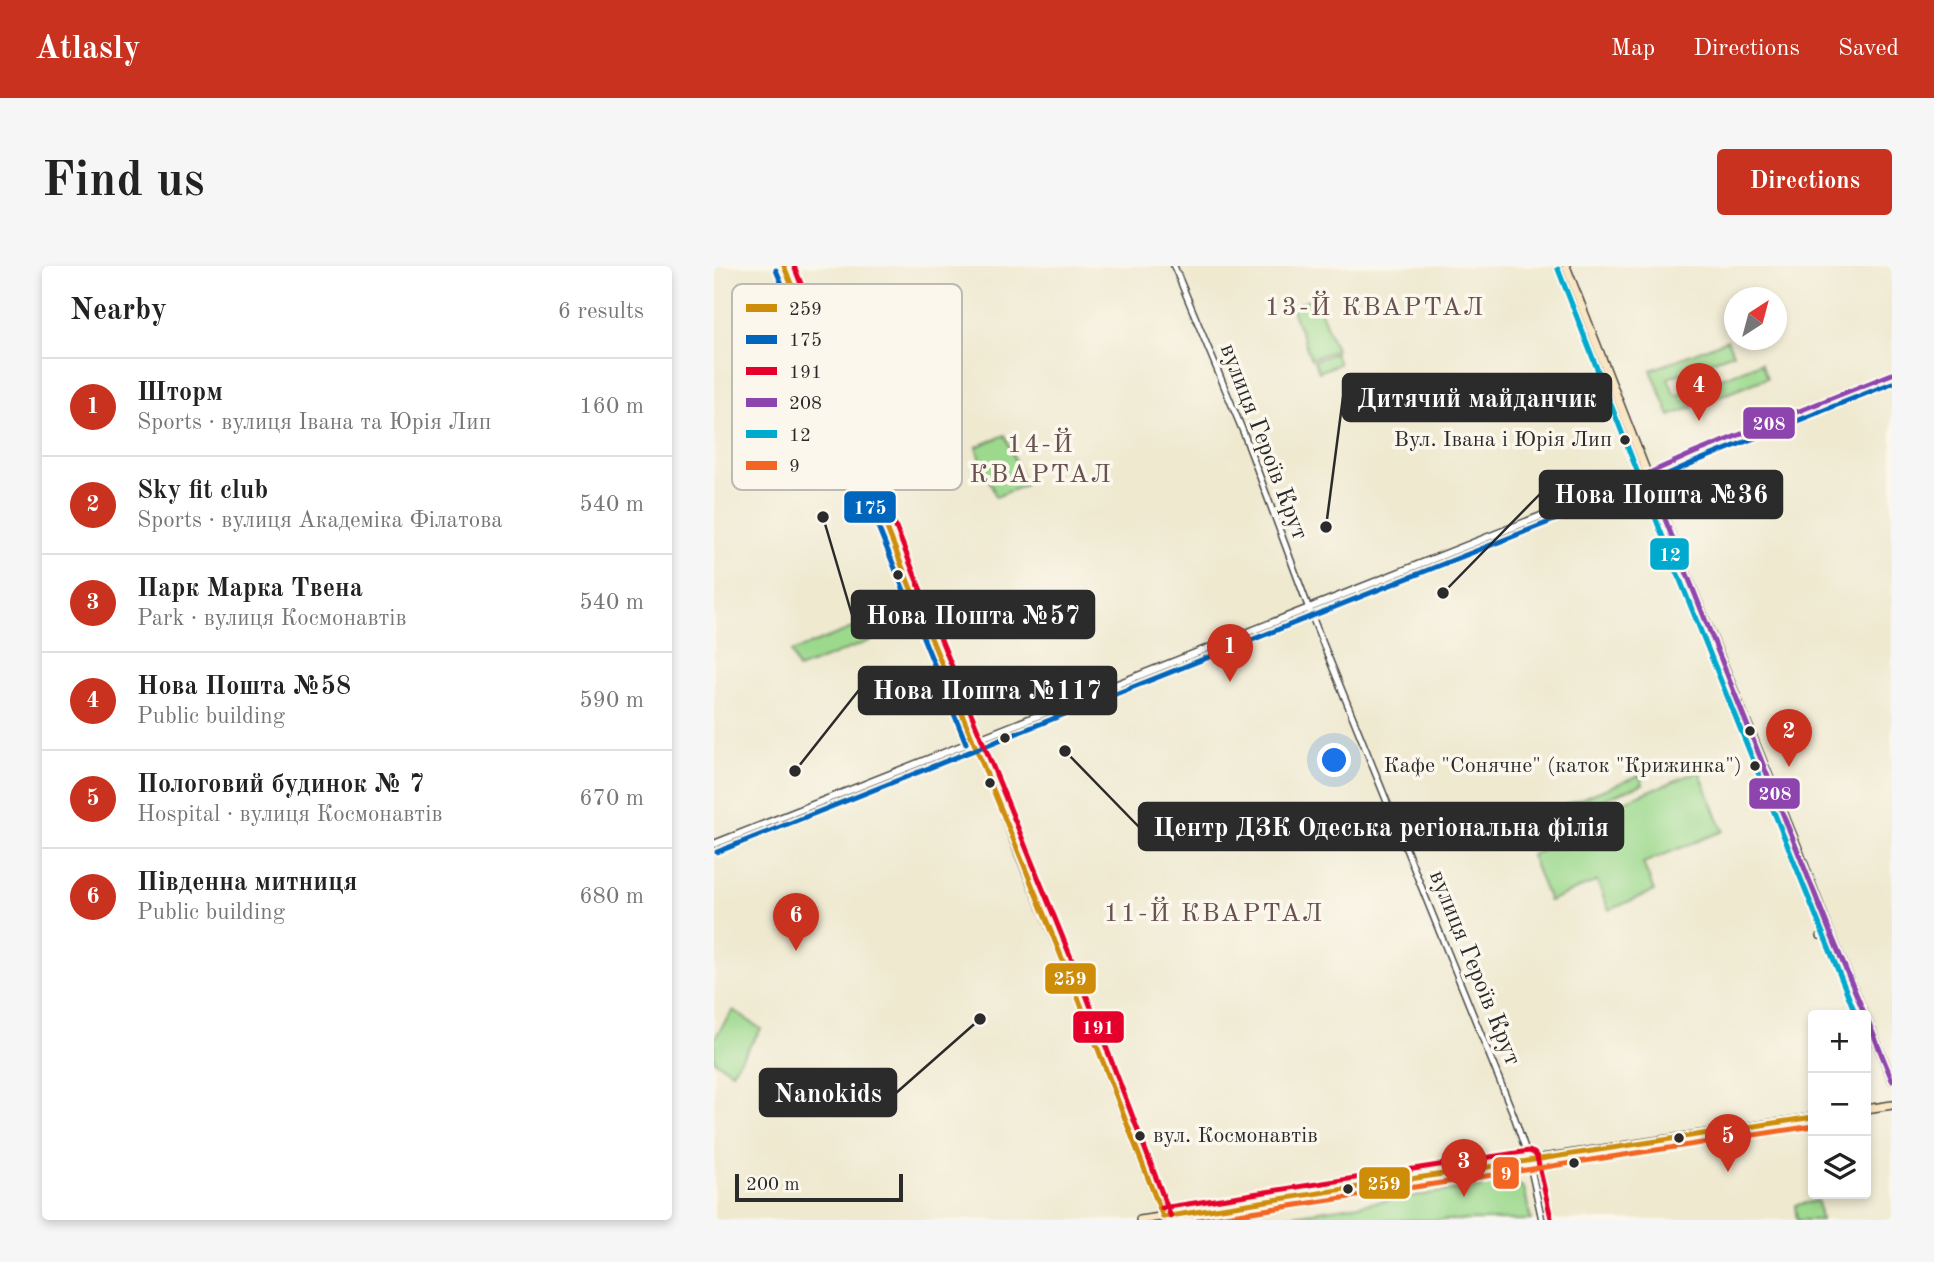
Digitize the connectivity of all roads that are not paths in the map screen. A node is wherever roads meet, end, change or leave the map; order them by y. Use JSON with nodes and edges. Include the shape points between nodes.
{"nodes":[{"id":1,"x":784,"y":266,"type":"edge"},
{"id":2,"x":1174,"y":266,"type":"edge"},
{"id":3,"x":1566,"y":266,"type":"edge"},
{"id":4,"x":791,"y":284,"type":"edge"},
{"id":5,"x":1892,"y":374,"type":"edge"},
{"id":6,"x":1647,"y":474,"type":"junction"},
{"id":7,"x":872,"y":490,"type":"edge"},
{"id":8,"x":1309,"y":609,"type":"junction"},
{"id":9,"x":975,"y":740,"type":"junction"},
{"id":10,"x":714,"y":844,"type":"edge"},
{"id":11,"x":1829,"y":932,"type":"junction"},
{"id":12,"x":1820,"y":936,"type":"dead end"},
{"id":13,"x":1863,"y":1010,"type":"edge"},
{"id":14,"x":1871,"y":1028,"type":"edge"},
{"id":15,"x":1892,"y":1080,"type":"edge"},
{"id":16,"x":1892,"y":1105,"type":"edge"},
{"id":17,"x":1871,"y":1108,"type":"edge"},
{"id":18,"x":1808,"y":1118,"type":"edge"},
{"id":19,"x":1530,"y":1160,"type":"junction"},
{"id":20,"x":1163,"y":1219,"type":"edge"},
{"id":21,"x":1140,"y":1220,"type":"edge"},
{"id":22,"x":1542,"y":1220,"type":"edge"}],
"edges":[{"from":1,"to":4,"type":"street"},
{"from":2,"to":8,"type":"street","name":"вулиця Героїв Крут","via":[[1244,434]]},
{"from":3,"to":6,"type":"main road"},
{"from":5,"to":6,"type":"street"},
{"from":6,"to":8,"type":"street"},
{"from":6,"to":11,"type":"main road"},
{"from":7,"to":9,"type":"street"},
{"from":8,"to":9,"type":"street"},
{"from":8,"to":19,"type":"street","name":"вулиця Героїв Крут"},
{"from":9,"to":10,"type":"street"},
{"from":9,"to":20,"type":"street"},
{"from":11,"to":12,"type":"street"},
{"from":11,"to":13,"type":"main road"},
{"from":14,"to":15,"type":"main road"},
{"from":16,"to":17,"type":"main road"},
{"from":18,"to":19,"type":"main road"},
{"from":19,"to":20,"type":"main road"},
{"from":19,"to":22,"type":"street","name":"вулиця Героїв Крут"},
{"from":20,"to":21,"type":"main road"}]}
